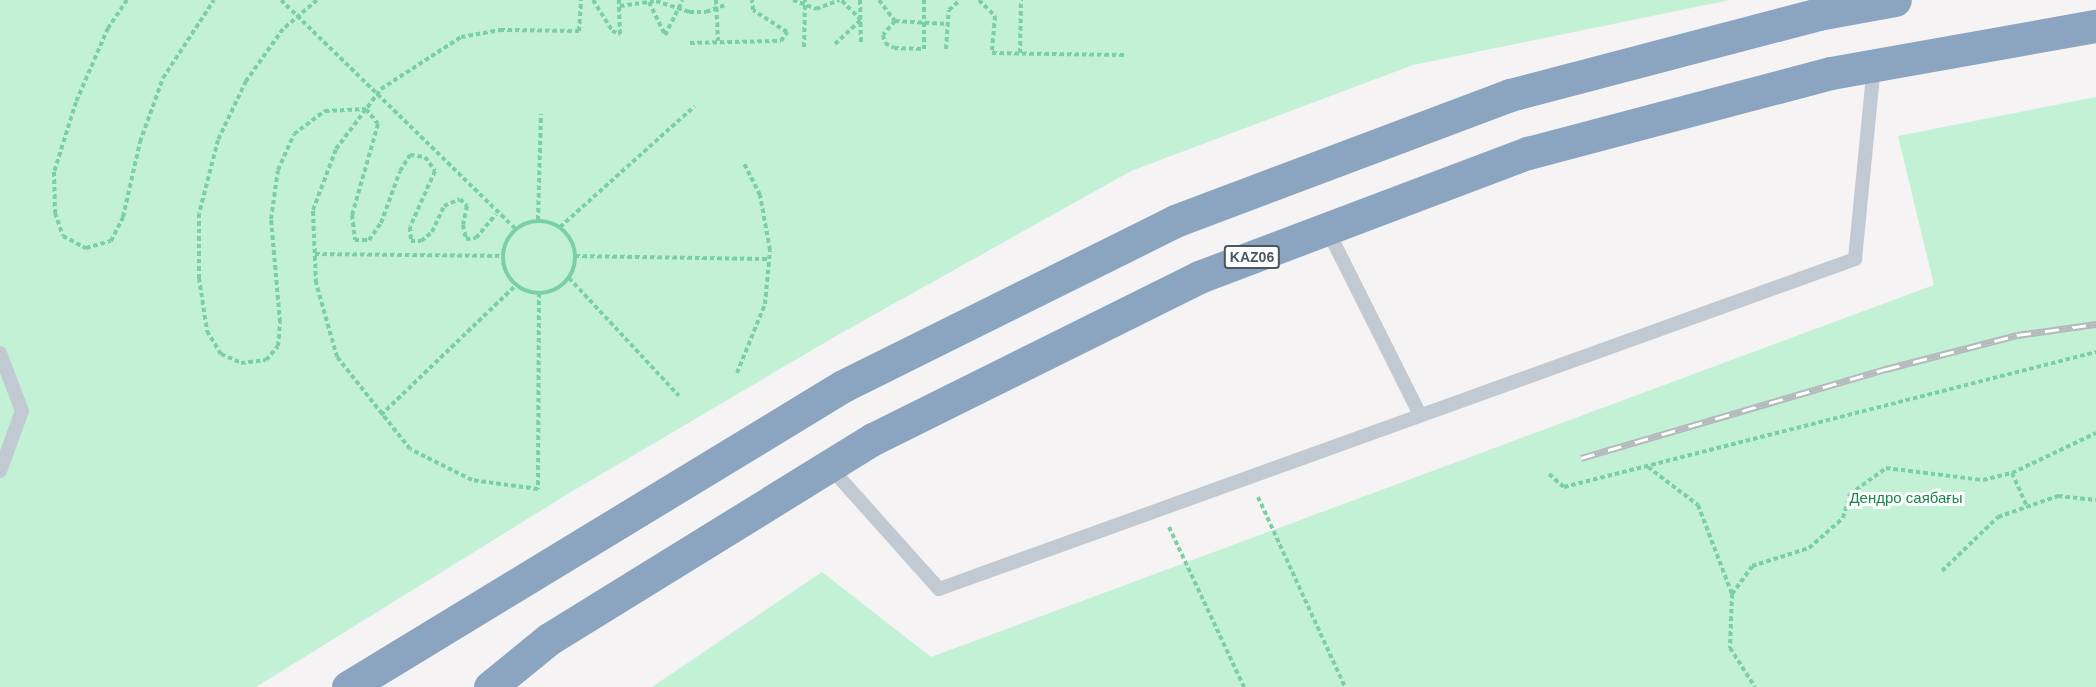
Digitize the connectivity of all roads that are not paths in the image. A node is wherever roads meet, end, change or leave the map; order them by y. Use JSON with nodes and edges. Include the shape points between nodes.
{"nodes":[{"id":1,"x":1895,"y":0,"type":"edge"},
{"id":2,"x":2096,"y":26,"type":"edge"},
{"id":3,"x":1874,"y":66,"type":"junction"},
{"id":4,"x":1327,"y":229,"type":"junction"},
{"id":5,"x":0,"y":353,"type":"edge"},
{"id":6,"x":1420,"y":416,"type":"junction"},
{"id":7,"x":829,"y":466,"type":"junction"},
{"id":8,"x":0,"y":471,"type":"edge"},
{"id":9,"x":348,"y":687,"type":"edge"},
{"id":10,"x":490,"y":687,"type":"edge"}],
"edges":[{"from":1,"to":9,"type":"highway","via":[[1818,14],[1510,95],[1175,221],[843,386]]},
{"from":2,"to":3,"type":"highway","number":"KАZ06"},
{"from":3,"to":4,"type":"highway","number":"KАZ06","via":[[1831,73],[1528,153]]},
{"from":3,"to":6,"type":"lane","via":[[1855,259]]},
{"from":4,"to":6,"type":"lane"},
{"from":4,"to":7,"type":"highway","number":"KАZ06","via":[[1199,277],[873,438]]},
{"from":5,"to":8,"type":"lane","via":[[22,411]]},
{"from":6,"to":7,"type":"lane","via":[[939,589]]},
{"from":7,"to":10,"type":"highway","number":"KАZ06","via":[[549,639]]}]}
